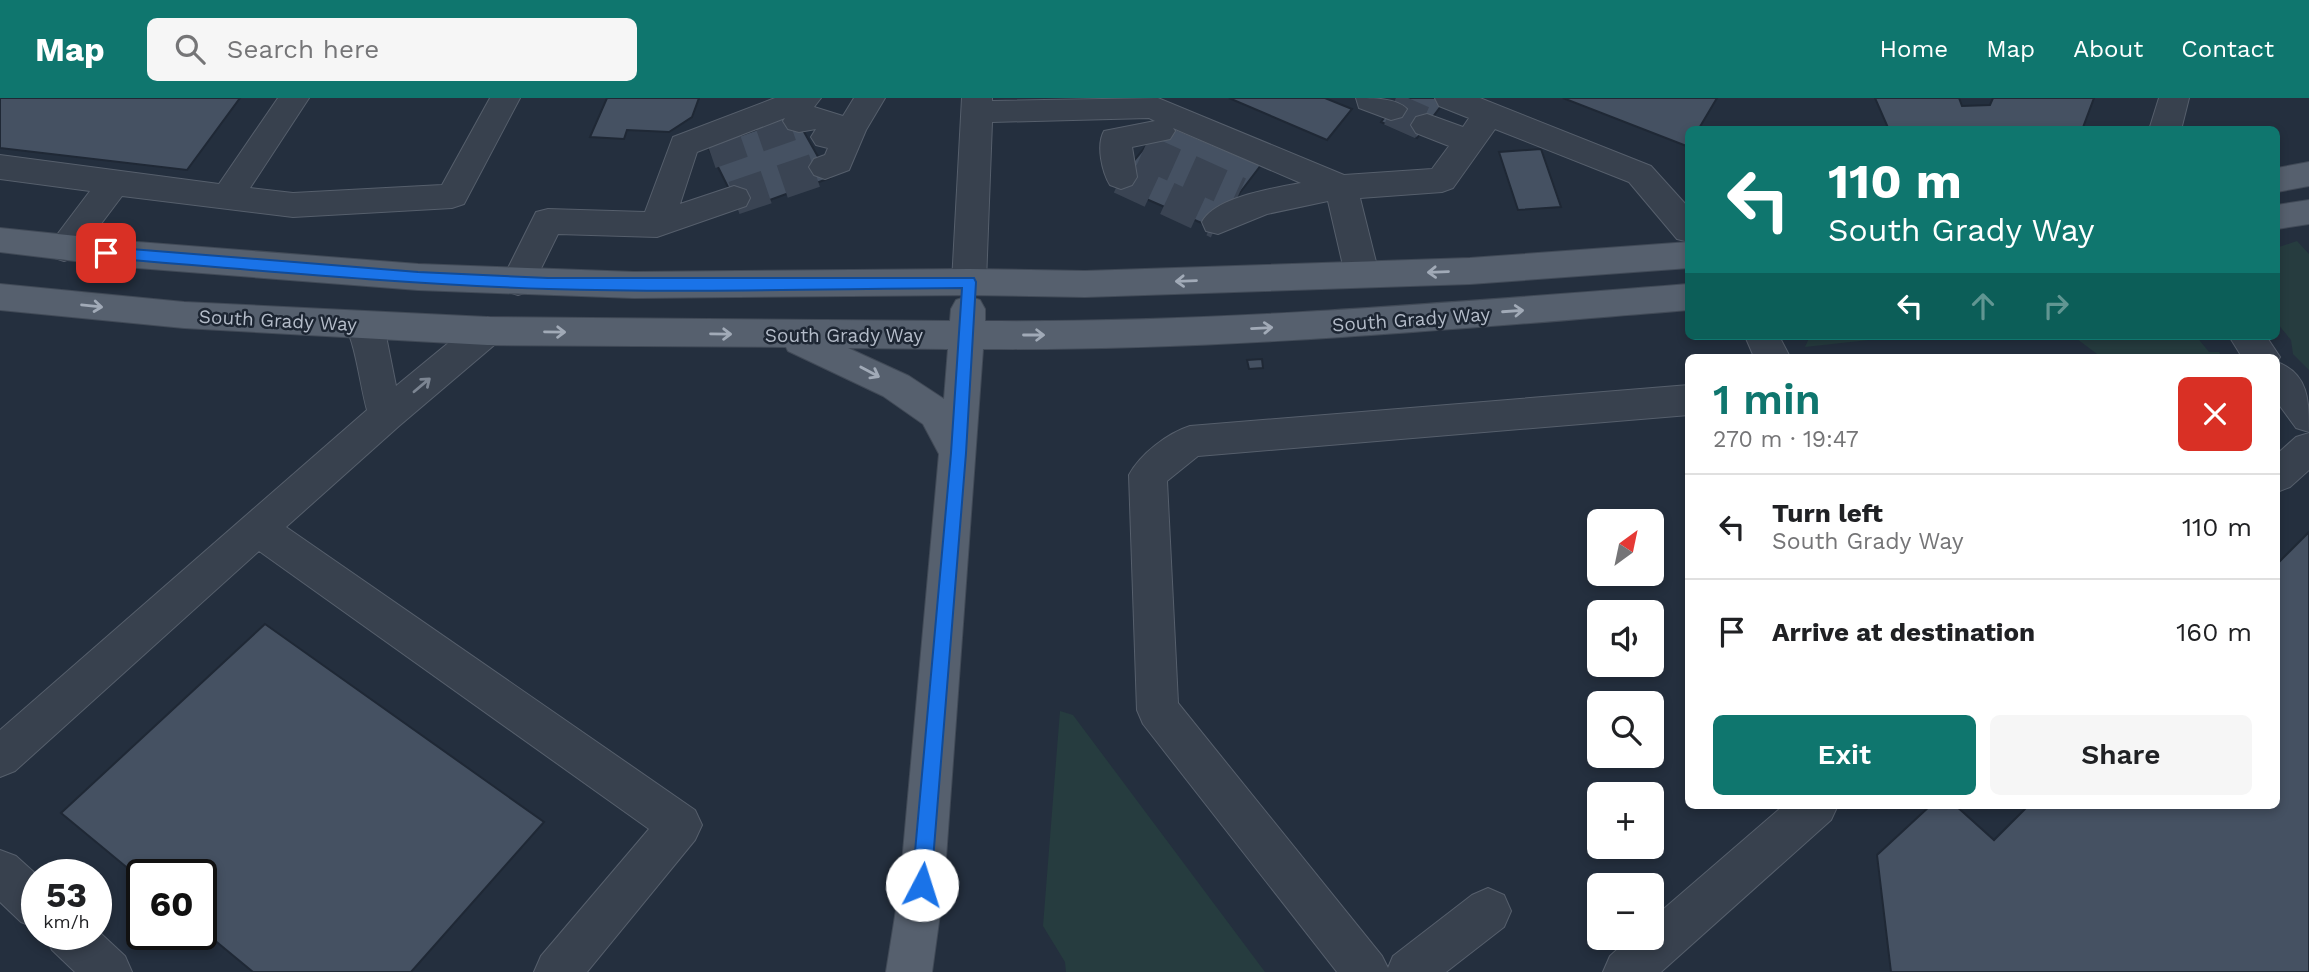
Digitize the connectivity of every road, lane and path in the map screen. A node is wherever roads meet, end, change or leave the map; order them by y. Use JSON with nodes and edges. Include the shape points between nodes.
{"nodes":[{"id":1,"x":294,"y":98,"type":"edge"},
{"id":2,"x":505,"y":98,"type":"edge"},
{"id":3,"x":870,"y":98,"type":"edge"},
{"id":4,"x":2175,"y":98,"type":"edge"},
{"id":5,"x":976,"y":105,"type":"edge"},
{"id":6,"x":1438,"y":111,"type":"tunnel mouth"},
{"id":7,"x":1140,"y":125,"type":"edge"},
{"id":8,"x":2166,"y":126,"type":"edge"},
{"id":9,"x":851,"y":128,"type":"junction"},
{"id":10,"x":1479,"y":128,"type":"junction"},
{"id":11,"x":810,"y":132,"type":"edge"},
{"id":12,"x":677,"y":166,"type":"junction"},
{"id":13,"x":0,"y":167,"type":"edge"},
{"id":14,"x":2309,"y":174,"type":"edge"},
{"id":15,"x":1121,"y":177,"type":"dead end"},
{"id":16,"x":2280,"y":179,"type":"edge"},
{"id":17,"x":114,"y":183,"type":"junction"},
{"id":18,"x":1340,"y":187,"type":"junction"},
{"id":19,"x":227,"y":197,"type":"junction"},
{"id":20,"x":661,"y":210,"type":"junction"},
{"id":21,"x":2309,"y":212,"type":"edge"},
{"id":22,"x":2280,"y":217,"type":"edge"},
{"id":23,"x":1218,"y":222,"type":"dead end"},
{"id":24,"x":1685,"y":225,"type":"edge"},
{"id":25,"x":0,"y":240,"type":"edge"},
{"id":26,"x":64,"y":248,"type":"junction"},
{"id":27,"x":1685,"y":255,"type":"edge"},
{"id":28,"x":240,"y":264,"type":"junction"},
{"id":29,"x":0,"y":267,"type":"edge"},
{"id":30,"x":1362,"y":274,"type":"junction"},
{"id":31,"x":518,"y":282,"type":"junction"},
{"id":32,"x":969,"y":282,"type":"junction"},
{"id":33,"x":1685,"y":297,"type":"edge"},
{"id":34,"x":5,"y":301,"type":"edge"},
{"id":35,"x":362,"y":325,"type":"junction"},
{"id":36,"x":475,"y":330,"type":"junction"},
{"id":37,"x":785,"y":334,"type":"junction"},
{"id":38,"x":966,"y":335,"type":"junction"},
{"id":39,"x":2249,"y":340,"type":"edge"},
{"id":40,"x":2260,"y":354,"type":"edge"},
{"id":41,"x":2280,"y":380,"type":"edge"},
{"id":42,"x":1685,"y":400,"type":"edge"},
{"id":43,"x":386,"y":415,"type":"junction"},
{"id":44,"x":2309,"y":417,"type":"edge"},
{"id":45,"x":2309,"y":448,"type":"edge"},
{"id":46,"x":958,"y":453,"type":"junction"},
{"id":47,"x":2280,"y":473,"type":"edge"},
{"id":48,"x":258,"y":529,"type":"junction"},
{"id":49,"x":0,"y":757,"type":"edge"},
{"id":50,"x":1811,"y":809,"type":"edge"},
{"id":51,"x":0,"y":873,"type":"edge"},
{"id":52,"x":21,"y":892,"type":"edge"},
{"id":53,"x":1488,"y":911,"type":"dead end"},
{"id":54,"x":85,"y":950,"type":"edge"},
{"id":55,"x":109,"y":972,"type":"edge"},
{"id":56,"x":557,"y":972,"type":"edge"},
{"id":57,"x":911,"y":972,"type":"edge"},
{"id":58,"x":1366,"y":972,"type":"edge"},
{"id":59,"x":1409,"y":972,"type":"edge"},
{"id":60,"x":1626,"y":972,"type":"edge"}],
"edges":[{"from":1,"to":19,"type":"street"},
{"from":2,"to":19,"type":"street","via":[[452,196],[293,205]]},
{"from":3,"to":9,"type":"street"},
{"from":4,"to":8,"type":"street"},
{"from":5,"to":7,"type":"street"},
{"from":5,"to":32,"type":"street"},
{"from":6,"to":10,"type":"street"},
{"from":7,"to":15,"type":"street"},
{"from":7,"to":18,"type":"street","via":[[1152,107]]},
{"from":9,"to":11,"type":"street","via":[[811,117]]},
{"from":9,"to":11,"type":"street","via":[[838,162]]},
{"from":10,"to":18,"type":"street","via":[[1442,180]]},
{"from":10,"to":24,"type":"street","via":[[1640,174]]},
{"from":11,"to":12,"type":"street","via":[[684,145]]},
{"from":12,"to":20,"type":"street"},
{"from":12,"to":20,"type":"street","via":[[722,175]]},
{"from":13,"to":17,"type":"street"},
{"from":14,"to":16,"type":"main road"},
{"from":17,"to":19,"type":"street"},
{"from":17,"to":26,"type":"street"},
{"from":18,"to":23,"type":"street","via":[[1251,190]]},
{"from":18,"to":30,"type":"street"},
{"from":20,"to":31,"type":"street","via":[[548,220]]},
{"from":21,"to":22,"type":"main road"},
{"from":25,"to":26,"type":"main road"},
{"from":26,"to":28,"type":"main road"},
{"from":26,"to":29,"type":"main road","via":[[24,266]]},
{"from":27,"to":30,"type":"main road","one_way":true},
{"from":28,"to":31,"type":"main road"},
{"from":28,"to":34,"type":"main road","via":[[202,285],[83,275]]},
{"from":30,"to":32,"type":"main road","one_way":true,"via":[[1085,284]]},
{"from":31,"to":32,"type":"main road"},
{"from":31,"to":36,"type":"main road"},
{"from":32,"to":38,"type":"main road"},
{"from":38,"to":33,"type":"main road","name":"South Grady Way","one_way":true,"via":[[1116,335],[1300,327]]},
{"from":34,"to":35,"type":"main road","name":"South Grady Way","one_way":true},
{"from":35,"to":36,"type":"main road","name":"South Grady Way"},
{"from":35,"to":43,"type":"street","via":[[369,336]]},
{"from":36,"to":37,"type":"main road","name":"South Grady Way","one_way":true},
{"from":43,"to":36,"type":"street","one_way":true},
{"from":37,"to":38,"type":"main road","name":"South Grady Way"},
{"from":37,"to":46,"type":"main road","one_way":true,"via":[[852,363],[916,399],[936,413]]},
{"from":38,"to":46,"type":"main road"},
{"from":39,"to":40,"type":"street"},
{"from":41,"to":44,"type":"street"},
{"from":42,"to":58,"type":"street","via":[[1190,441],[1148,475],[1158,710]]},
{"from":43,"to":48,"type":"street"},
{"from":45,"to":47,"type":"street"},
{"from":46,"to":57,"type":"main road"},
{"from":48,"to":49,"type":"street"},
{"from":48,"to":56,"type":"street","via":[[680,825]]},
{"from":50,"to":60,"type":"street"},
{"from":51,"to":52,"type":"street"},
{"from":53,"to":59,"type":"street"},
{"from":54,"to":55,"type":"street"}]}
